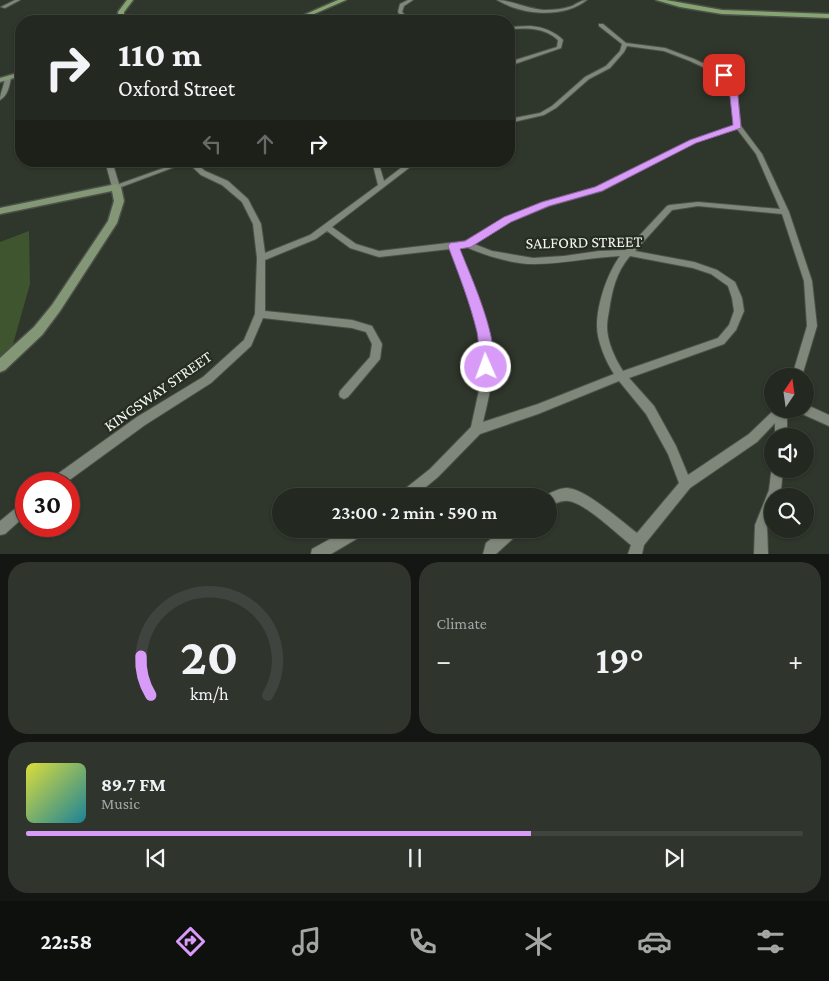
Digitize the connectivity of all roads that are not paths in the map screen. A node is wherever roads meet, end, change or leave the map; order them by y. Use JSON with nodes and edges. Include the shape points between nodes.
{"nodes":[{"id":1,"x":18,"y":0,"type":"edge"},
{"id":2,"x":130,"y":0,"type":"edge"},
{"id":3,"x":343,"y":0,"type":"edge"},
{"id":4,"x":411,"y":0,"type":"edge"},
{"id":5,"x":499,"y":0,"type":"edge"},
{"id":6,"x":585,"y":0,"type":"edge"},
{"id":7,"x":659,"y":0,"type":"edge"},
{"id":8,"x":3,"y":7,"type":"dead end"},
{"id":9,"x":121,"y":15,"type":"edge"},
{"id":10,"x":307,"y":15,"type":"edge"},
{"id":11,"x":402,"y":15,"type":"edge"},
{"id":12,"x":829,"y":16,"type":"edge"},
{"id":13,"x":601,"y":24,"type":"dead end"},
{"id":14,"x":515,"y":28,"type":"edge"},
{"id":15,"x":625,"y":44,"type":"junction"},
{"id":16,"x":515,"y":62,"type":"edge"},
{"id":17,"x":15,"y":76,"type":"edge"},
{"id":18,"x":8,"y":78,"type":"junction"},
{"id":19,"x":0,"y":80,"type":"edge"},
{"id":20,"x":0,"y":98,"type":"edge"},
{"id":21,"x":515,"y":120,"type":"edge"},
{"id":22,"x":738,"y":126,"type":"junction"},
{"id":23,"x":110,"y":167,"type":"edge"},
{"id":24,"x":171,"y":167,"type":"edge"},
{"id":25,"x":196,"y":167,"type":"edge"},
{"id":26,"x":376,"y":167,"type":"edge"},
{"id":27,"x":406,"y":167,"type":"edge"},
{"id":28,"x":381,"y":185,"type":"junction"},
{"id":29,"x":116,"y":187,"type":"junction"},
{"id":30,"x":0,"y":211,"type":"edge"},
{"id":31,"x":785,"y":212,"type":"junction"},
{"id":32,"x":327,"y":227,"type":"junction"},
{"id":33,"x":467,"y":244,"type":"junction"},
{"id":34,"x":453,"y":246,"type":"junction"},
{"id":35,"x":628,"y":253,"type":"junction"},
{"id":36,"x":261,"y":258,"type":"junction"},
{"id":37,"x":260,"y":314,"type":"junction"},
{"id":38,"x":0,"y":366,"type":"edge"},
{"id":39,"x":799,"y":368,"type":"edge"},
{"id":40,"x":621,"y":376,"type":"junction"},
{"id":41,"x":344,"y":394,"type":"dead end"},
{"id":42,"x":814,"y":414,"type":"edge"},
{"id":43,"x":773,"y":418,"type":"edge"},
{"id":44,"x":829,"y":422,"type":"edge"},
{"id":45,"x":476,"y":430,"type":"junction"},
{"id":46,"x":70,"y":472,"type":"edge"},
{"id":47,"x":776,"y":478,"type":"edge"},
{"id":48,"x":686,"y":484,"type":"junction"},
{"id":49,"x":416,"y":488,"type":"edge"},
{"id":50,"x":557,"y":496,"type":"edge"},
{"id":51,"x":15,"y":516,"type":"edge"},
{"id":52,"x":0,"y":529,"type":"edge"},
{"id":53,"x":345,"y":538,"type":"edge"},
{"id":54,"x":503,"y":538,"type":"edge"},
{"id":55,"x":637,"y":548,"type":"edge"},
{"id":56,"x":317,"y":554,"type":"edge"},
{"id":57,"x":489,"y":554,"type":"edge"},
{"id":58,"x":761,"y":554,"type":"edge"}],
"edges":[{"from":1,"to":8,"type":"street"},
{"from":2,"to":9,"type":"main road"},
{"from":3,"to":10,"type":"main road"},
{"from":4,"to":11,"type":"street","via":[[402,5]]},
{"from":5,"to":6,"type":"street","via":[[528,9],[560,11]]},
{"from":7,"to":12,"type":"main road","via":[[720,12]]},
{"from":13,"to":15,"type":"street"},
{"from":14,"to":16,"type":"street","via":[[539,28],[561,40],[560,48]]},
{"from":15,"to":21,"type":"street","via":[[608,67],[587,78],[554,107],[542,114]]},
{"from":15,"to":22,"type":"street","via":[[664,50],[724,75],[733,86]]},
{"from":17,"to":18,"type":"street"},
{"from":18,"to":19,"type":"street"},
{"from":18,"to":20,"type":"street","via":[[6,90]]},
{"from":22,"to":31,"type":"street","via":[[760,154]]},
{"from":22,"to":33,"type":"street","via":[[693,141],[599,189],[546,204],[507,220]]},
{"from":23,"to":29,"type":"street"},
{"from":24,"to":29,"type":"street"},
{"from":25,"to":36,"type":"street","name":"KINGSWAY STREET","via":[[225,183],[245,201],[257,224]]},
{"from":26,"to":28,"type":"street"},
{"from":27,"to":28,"type":"street"},
{"from":28,"to":32,"type":"street"},
{"from":29,"to":30,"type":"street"},
{"from":29,"to":38,"type":"street","via":[[119,201],[113,221],[56,308],[38,331]]},
{"from":31,"to":35,"type":"street","via":[[698,204],[670,208]]},
{"from":31,"to":39,"type":"street","via":[[808,281],[812,326]]},
{"from":32,"to":34,"type":"street","name":"SALFORD STREET","via":[[353,246],[379,254]]},
{"from":32,"to":36,"type":"street","via":[[313,237]]},
{"from":33,"to":34,"type":"street","name":"SALFORD STREET"},
{"from":33,"to":35,"type":"street","name":"SALFORD STREET","via":[[492,254],[533,260]]},
{"from":34,"to":45,"type":"street","via":[[477,308],[485,340],[486,381]]},
{"from":35,"to":40,"type":"street","via":[[607,292],[602,327],[610,360]]},
{"from":35,"to":40,"type":"street","name":"SALFORD STREET","via":[[694,265],[714,272],[732,284],[740,311],[733,327],[721,340]]},
{"from":36,"to":37,"type":"street","name":"KINGSWAY STREET"},
{"from":37,"to":41,"type":"street","via":[[352,324],[368,329],[377,344],[375,360]]},
{"from":37,"to":46,"type":"street","name":"KINGSWAY STREET","via":[[248,343],[208,380]]},
{"from":40,"to":45,"type":"street","name":"SALFORD STREET","via":[[538,410]]},
{"from":40,"to":48,"type":"street","via":[[650,410]]},
{"from":42,"to":44,"type":"street"},
{"from":43,"to":48,"type":"street","via":[[753,438]]},
{"from":45,"to":49,"type":"street"},
{"from":47,"to":58,"type":"street","via":[[775,490],[761,524]]},
{"from":48,"to":55,"type":"street"},
{"from":50,"to":55,"type":"street","via":[[572,495],[584,501]]},
{"from":51,"to":52,"type":"street"},
{"from":53,"to":56,"type":"street"},
{"from":54,"to":57,"type":"street"}]}
